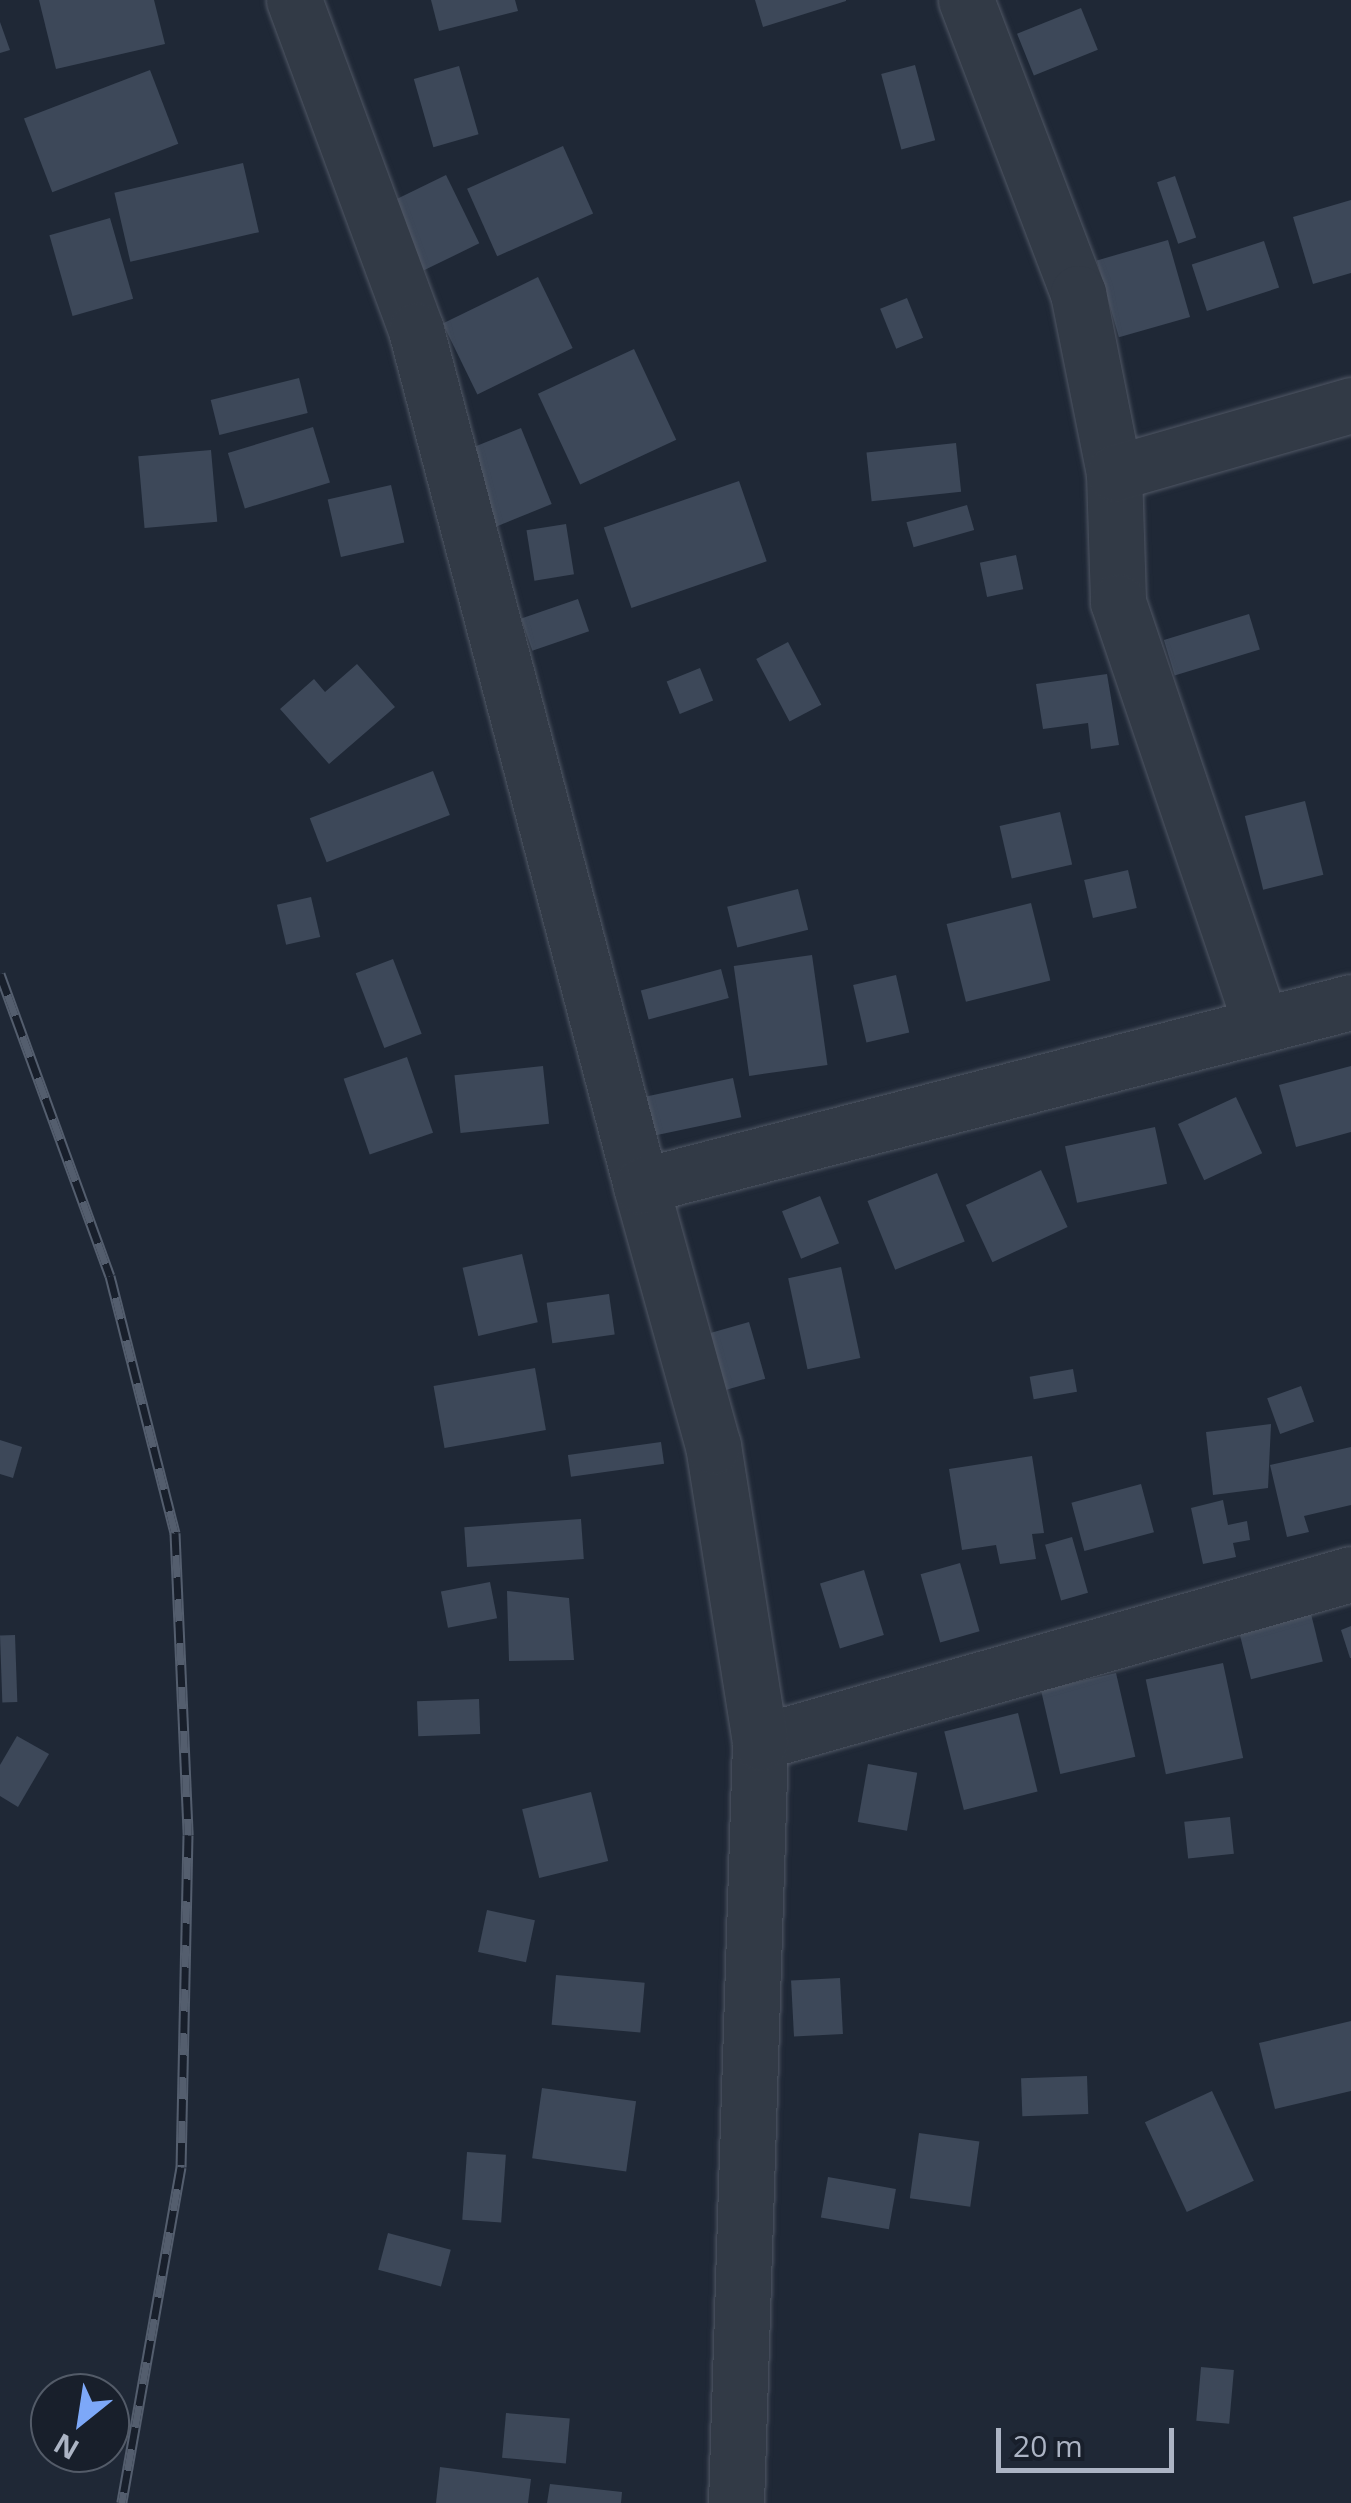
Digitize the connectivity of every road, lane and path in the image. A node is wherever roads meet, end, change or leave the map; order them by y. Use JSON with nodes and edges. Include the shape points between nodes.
{"nodes":[{"id":1,"x":294,"y":0,"type":"edge"},
{"id":2,"x":966,"y":0,"type":"edge"},
{"id":3,"x":1351,"y":406,"type":"edge"},
{"id":4,"x":1114,"y":473,"type":"junction"},
{"id":5,"x":1351,"y":1002,"type":"edge"},
{"id":6,"x":1261,"y":1025,"type":"junction"},
{"id":7,"x":640,"y":1186,"type":"junction"},
{"id":8,"x":1351,"y":1574,"type":"edge"},
{"id":9,"x":760,"y":1742,"type":"junction"},
{"id":10,"x":736,"y":2503,"type":"edge"}],
"edges":[{"from":1,"to":7,"type":"street","via":[[416,330]]},
{"from":2,"to":4,"type":"street","via":[[1078,293]]},
{"from":3,"to":4,"type":"street"},
{"from":4,"to":6,"type":"street","via":[[1122,619]]},
{"from":5,"to":6,"type":"street"},
{"from":6,"to":7,"type":"street"},
{"from":7,"to":9,"type":"street","via":[[713,1446]]},
{"from":8,"to":9,"type":"street"},
{"from":9,"to":10,"type":"street"}]}
